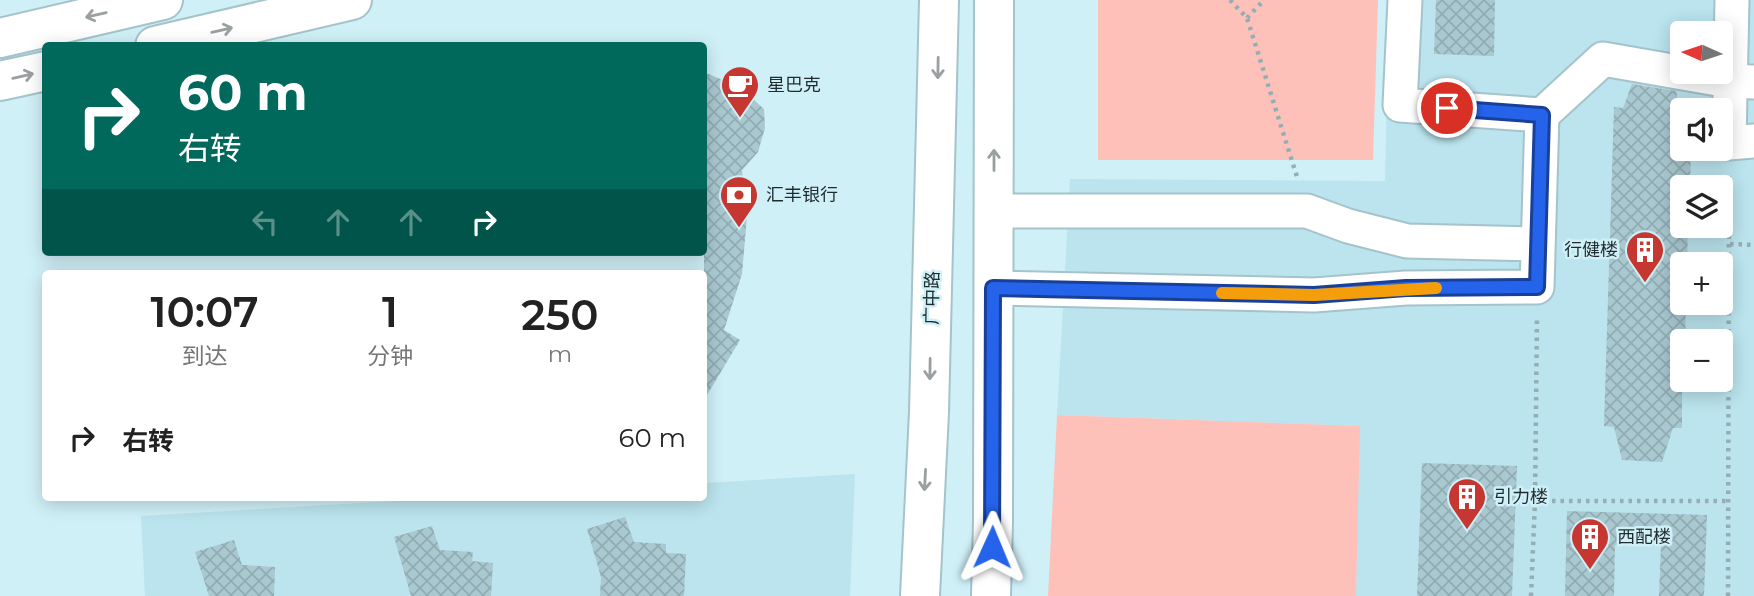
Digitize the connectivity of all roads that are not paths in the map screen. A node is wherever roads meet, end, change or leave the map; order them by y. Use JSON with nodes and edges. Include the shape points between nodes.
{"nodes":[{"id":1,"x":163,"y":0,"type":"edge"},
{"id":2,"x":352,"y":0,"type":"edge"},
{"id":3,"x":939,"y":0,"type":"edge"},
{"id":4,"x":994,"y":0,"type":"edge"},
{"id":5,"x":1405,"y":0,"type":"edge"},
{"id":6,"x":1732,"y":0,"type":"edge"},
{"id":7,"x":0,"y":38,"type":"edge"},
{"id":8,"x":172,"y":42,"type":"edge"},
{"id":9,"x":42,"y":72,"type":"edge"},
{"id":10,"x":0,"y":81,"type":"edge"},
{"id":11,"x":1741,"y":82,"type":"edge"},
{"id":12,"x":1542,"y":115,"type":"junction"},
{"id":13,"x":1742,"y":142,"type":"edge"},
{"id":14,"x":994,"y":211,"type":"junction"},
{"id":15,"x":1538,"y":244,"type":"junction"},
{"id":16,"x":993,"y":288,"type":"junction"},
{"id":17,"x":920,"y":596,"type":"edge"},
{"id":18,"x":990,"y":596,"type":"edge"}],
"edges":[{"from":1,"to":7,"type":"main road","one_way":true},
{"from":8,"to":2,"type":"main road","one_way":true},
{"from":3,"to":17,"type":"main road","name":"广中路","one_way":true},
{"from":14,"to":4,"type":"main road","one_way":true},
{"from":5,"to":12,"type":"street","via":[[1400,105]]},
{"from":6,"to":11,"type":"street"},
{"from":10,"to":9,"type":"main road","one_way":true},
{"from":11,"to":12,"type":"street","via":[[1603,59]]},
{"from":11,"to":13,"type":"street"},
{"from":12,"to":15,"type":"street"},
{"from":14,"to":15,"type":"street","via":[[1307,211],[1408,241]]},
{"from":14,"to":16,"type":"main road"},
{"from":15,"to":16,"type":"street","via":[[1537,287],[1406,288],[1314,295]]},
{"from":16,"to":18,"type":"main road"}]}
